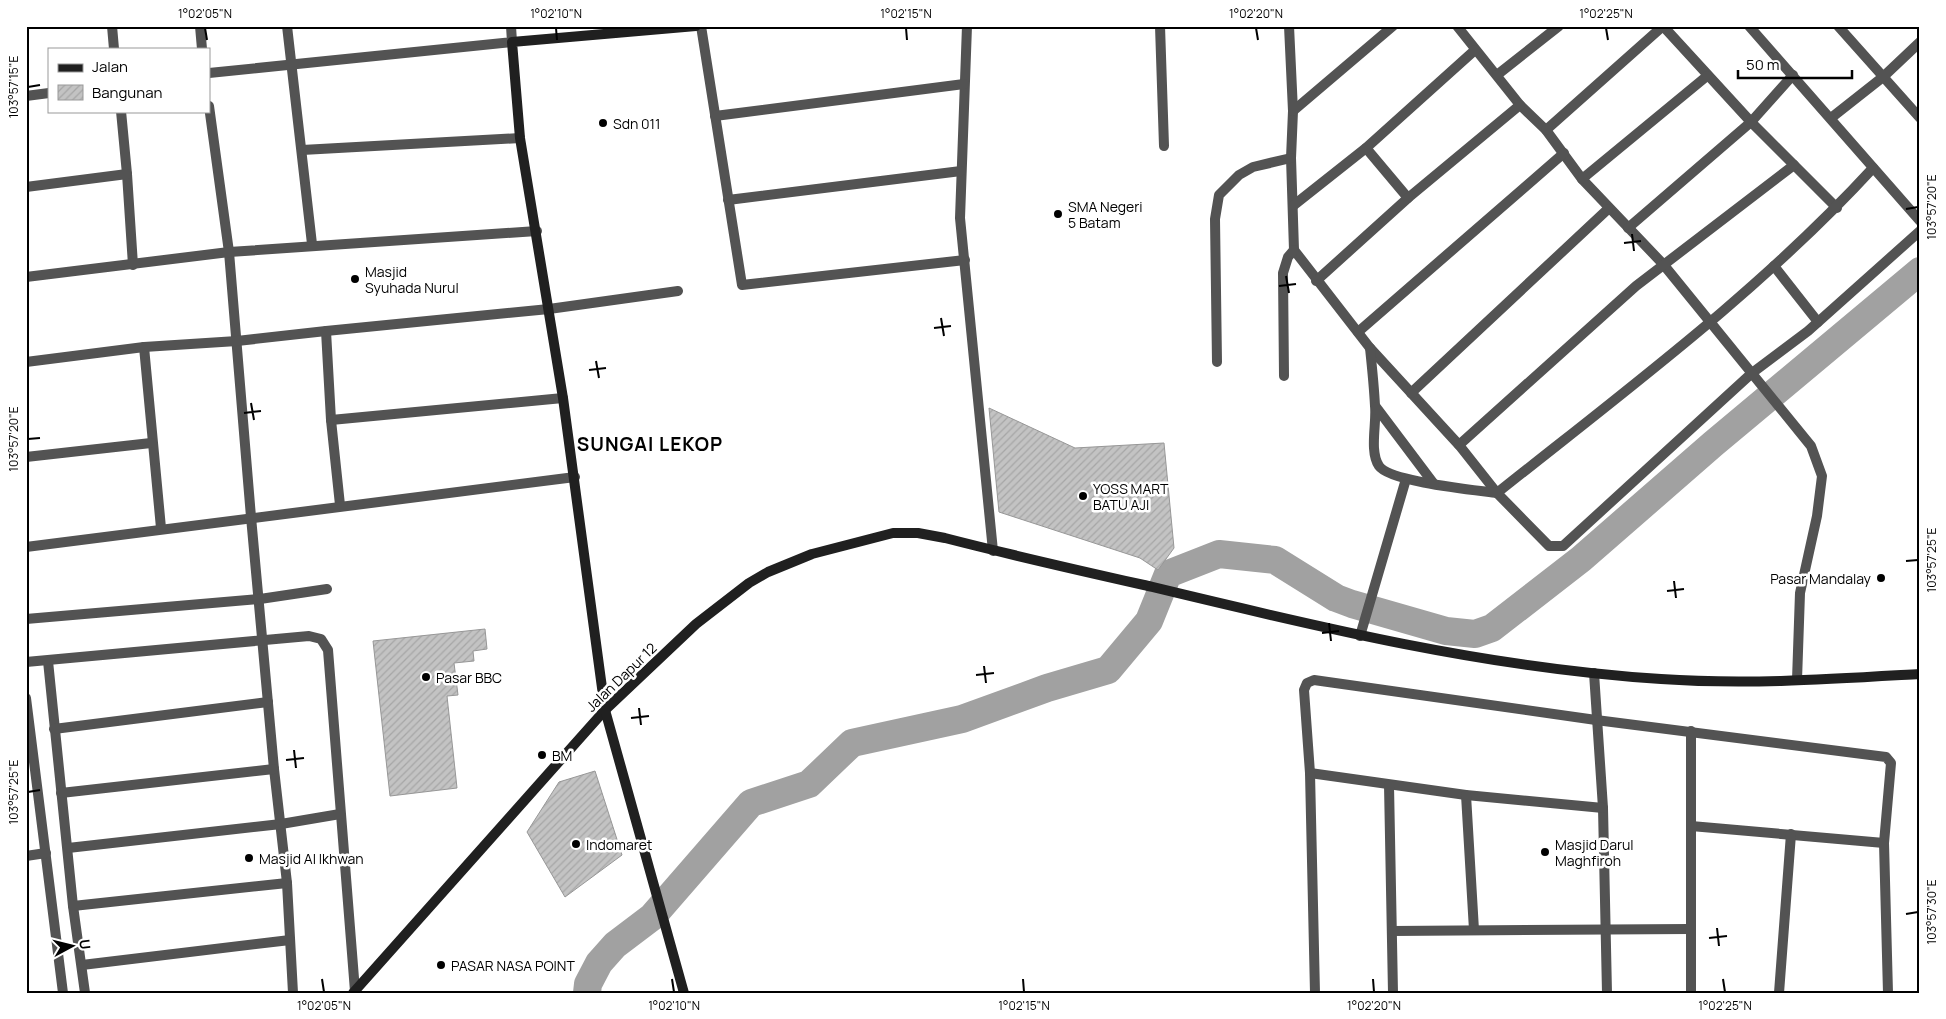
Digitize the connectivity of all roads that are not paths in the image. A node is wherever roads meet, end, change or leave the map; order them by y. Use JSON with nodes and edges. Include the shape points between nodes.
{"nodes":[{"id":1,"x":112,"y":26,"type":"edge"},
{"id":2,"x":200,"y":26,"type":"edge"},
{"id":3,"x":286,"y":26,"type":"edge"},
{"id":4,"x":511,"y":26,"type":"edge"},
{"id":5,"x":696,"y":26,"type":"edge"},
{"id":6,"x":701,"y":26,"type":"edge"},
{"id":7,"x":967,"y":26,"type":"edge"},
{"id":8,"x":1160,"y":26,"type":"edge"},
{"id":9,"x":1289,"y":26,"type":"edge"},
{"id":10,"x":1393,"y":26,"type":"edge"},
{"id":11,"x":1457,"y":26,"type":"edge"},
{"id":12,"x":1559,"y":26,"type":"edge"},
{"id":13,"x":1663,"y":26,"type":"edge"},
{"id":14,"x":1749,"y":26,"type":"edge"},
{"id":15,"x":1838,"y":26,"type":"edge"},
{"id":16,"x":512,"y":42,"type":"junction"},
{"id":17,"x":1920,"y":42,"type":"edge"},
{"id":18,"x":114,"y":48,"type":"edge"},
{"id":19,"x":202,"y":48,"type":"edge"},
{"id":20,"x":1475,"y":50,"type":"junction"},
{"id":21,"x":292,"y":63,"type":"junction"},
{"id":22,"x":210,"y":73,"type":"edge"},
{"id":23,"x":1497,"y":75,"type":"junction"},
{"id":24,"x":1794,"y":75,"type":"junction"},
{"id":25,"x":1707,"y":76,"type":"junction"},
{"id":26,"x":1883,"y":77,"type":"junction"},
{"id":27,"x":964,"y":84,"type":"junction"},
{"id":28,"x":48,"y":93,"type":"edge"},
{"id":29,"x":26,"y":96,"type":"edge"},
{"id":30,"x":1520,"y":105,"type":"junction"},
{"id":31,"x":1293,"y":111,"type":"junction"},
{"id":32,"x":120,"y":112,"type":"edge"},
{"id":33,"x":210,"y":112,"type":"edge"},
{"id":34,"x":715,"y":116,"type":"junction"},
{"id":35,"x":1832,"y":118,"type":"junction"},
{"id":36,"x":1920,"y":118,"type":"edge"},
{"id":37,"x":1750,"y":122,"type":"junction"},
{"id":38,"x":1546,"y":130,"type":"junction"},
{"id":39,"x":520,"y":138,"type":"junction"},
{"id":40,"x":1164,"y":146,"type":"dead end"},
{"id":41,"x":1366,"y":148,"type":"junction"},
{"id":42,"x":302,"y":150,"type":"junction"},
{"id":43,"x":1564,"y":153,"type":"junction"},
{"id":44,"x":1291,"y":158,"type":"junction"},
{"id":45,"x":1794,"y":165,"type":"junction"},
{"id":46,"x":1873,"y":168,"type":"junction"},
{"id":47,"x":962,"y":171,"type":"junction"},
{"id":48,"x":127,"y":174,"type":"junction"},
{"id":49,"x":1582,"y":179,"type":"junction"},
{"id":50,"x":26,"y":186,"type":"edge"},
{"id":51,"x":1408,"y":198,"type":"junction"},
{"id":52,"x":728,"y":200,"type":"junction"},
{"id":53,"x":1294,"y":205,"type":"junction"},
{"id":54,"x":1837,"y":208,"type":"junction"},
{"id":55,"x":1608,"y":209,"type":"junction"},
{"id":56,"x":1920,"y":221,"type":"edge"},
{"id":57,"x":1628,"y":228,"type":"junction"},
{"id":58,"x":537,"y":231,"type":"junction"},
{"id":59,"x":1920,"y":231,"type":"edge"},
{"id":60,"x":312,"y":244,"type":"junction"},
{"id":61,"x":1294,"y":250,"type":"junction"},
{"id":62,"x":230,"y":252,"type":"junction"},
{"id":63,"x":965,"y":260,"type":"junction"},
{"id":64,"x":1663,"y":264,"type":"junction"},
{"id":65,"x":133,"y":265,"type":"junction"},
{"id":66,"x":1774,"y":266,"type":"junction"},
{"id":67,"x":26,"y":277,"type":"edge"},
{"id":68,"x":1316,"y":281,"type":"junction"},
{"id":69,"x":678,"y":291,"type":"dead end"},
{"id":70,"x":549,"y":310,"type":"junction"},
{"id":71,"x":1710,"y":322,"type":"junction"},
{"id":72,"x":1818,"y":322,"type":"junction"},
{"id":73,"x":326,"y":330,"type":"junction"},
{"id":74,"x":1358,"y":332,"type":"junction"},
{"id":75,"x":237,"y":341,"type":"junction"},
{"id":76,"x":144,"y":347,"type":"junction"},
{"id":77,"x":1370,"y":348,"type":"junction"},
{"id":78,"x":26,"y":362,"type":"edge"},
{"id":79,"x":1217,"y":362,"type":"dead end"},
{"id":80,"x":1752,"y":373,"type":"junction"},
{"id":81,"x":1284,"y":376,"type":"dead end"},
{"id":82,"x":1411,"y":393,"type":"junction"},
{"id":83,"x":564,"y":398,"type":"junction"},
{"id":84,"x":1376,"y":407,"type":"junction"},
{"id":85,"x":331,"y":420,"type":"junction"},
{"id":86,"x":151,"y":443,"type":"junction"},
{"id":87,"x":1459,"y":446,"type":"junction"},
{"id":88,"x":26,"y":457,"type":"edge"},
{"id":89,"x":575,"y":477,"type":"junction"},
{"id":90,"x":1406,"y":479,"type":"junction"},
{"id":91,"x":1434,"y":484,"type":"junction"},
{"id":92,"x":1497,"y":493,"type":"junction"},
{"id":93,"x":340,"y":505,"type":"junction"},
{"id":94,"x":251,"y":517,"type":"junction"},
{"id":95,"x":161,"y":528,"type":"junction"},
{"id":96,"x":26,"y":547,"type":"edge"},
{"id":97,"x":993,"y":551,"type":"junction"},
{"id":98,"x":327,"y":589,"type":"dead end"},
{"id":99,"x":260,"y":598,"type":"junction"},
{"id":100,"x":26,"y":619,"type":"edge"},
{"id":101,"x":1360,"y":636,"type":"junction"},
{"id":102,"x":262,"y":640,"type":"junction"},
{"id":103,"x":48,"y":661,"type":"junction"},
{"id":104,"x":26,"y":662,"type":"edge"},
{"id":105,"x":1594,"y":673,"type":"junction"},
{"id":106,"x":1920,"y":674,"type":"edge"},
{"id":107,"x":1797,"y":680,"type":"junction"},
{"id":108,"x":26,"y":698,"type":"edge"},
{"id":109,"x":268,"y":702,"type":"junction"},
{"id":110,"x":605,"y":710,"type":"junction"},
{"id":111,"x":1596,"y":720,"type":"junction"},
{"id":112,"x":54,"y":729,"type":"junction"},
{"id":113,"x":1691,"y":731,"type":"junction"},
{"id":114,"x":274,"y":769,"type":"junction"},
{"id":115,"x":1310,"y":773,"type":"junction"},
{"id":116,"x":1389,"y":784,"type":"junction"},
{"id":117,"x":61,"y":792,"type":"junction"},
{"id":118,"x":1466,"y":795,"type":"junction"},
{"id":119,"x":1603,"y":808,"type":"junction"},
{"id":120,"x":340,"y":814,"type":"junction"},
{"id":121,"x":281,"y":824,"type":"junction"},
{"id":122,"x":1692,"y":826,"type":"junction"},
{"id":123,"x":1791,"y":834,"type":"junction"},
{"id":124,"x":1884,"y":843,"type":"junction"},
{"id":125,"x":68,"y":848,"type":"junction"},
{"id":126,"x":46,"y":854,"type":"junction"},
{"id":127,"x":26,"y":856,"type":"edge"},
{"id":128,"x":286,"y":883,"type":"junction"},
{"id":129,"x":73,"y":906,"type":"junction"},
{"id":130,"x":1606,"y":929,"type":"junction"},
{"id":131,"x":1690,"y":929,"type":"junction"},
{"id":132,"x":1474,"y":930,"type":"junction"},
{"id":133,"x":1392,"y":931,"type":"junction"},
{"id":134,"x":290,"y":940,"type":"junction"},
{"id":135,"x":82,"y":965,"type":"junction"},
{"id":136,"x":683,"y":988,"type":"edge"},
{"id":137,"x":354,"y":992,"type":"edge"},
{"id":138,"x":63,"y":993,"type":"edge"},
{"id":139,"x":85,"y":993,"type":"edge"},
{"id":140,"x":293,"y":993,"type":"edge"},
{"id":141,"x":1316,"y":993,"type":"edge"},
{"id":142,"x":1394,"y":993,"type":"edge"},
{"id":143,"x":1607,"y":993,"type":"edge"},
{"id":144,"x":1691,"y":993,"type":"edge"},
{"id":145,"x":1779,"y":993,"type":"edge"},
{"id":146,"x":1888,"y":993,"type":"edge"}],
"edges":[{"from":1,"to":18,"type":"street"},
{"from":2,"to":19,"type":"street"},
{"from":3,"to":21,"type":"street"},
{"from":4,"to":16,"type":"street"},
{"from":5,"to":16,"type":"street"},
{"from":6,"to":34,"type":"street"},
{"from":7,"to":27,"type":"street"},
{"from":8,"to":40,"type":"street"},
{"from":9,"to":31,"type":"street"},
{"from":10,"to":31,"type":"street"},
{"from":11,"to":20,"type":"street"},
{"from":12,"to":23,"type":"street"},
{"from":13,"to":25,"type":"street"},
{"from":13,"to":38,"type":"street"},
{"from":14,"to":24,"type":"street"},
{"from":15,"to":26,"type":"street"},
{"from":16,"to":21,"type":"street"},
{"from":16,"to":39,"type":"street"},
{"from":17,"to":26,"type":"street"},
{"from":20,"to":23,"type":"street"},
{"from":20,"to":41,"type":"street"},
{"from":21,"to":22,"type":"street"},
{"from":21,"to":42,"type":"street"},
{"from":23,"to":30,"type":"street"},
{"from":24,"to":35,"type":"street"},
{"from":24,"to":37,"type":"street"},
{"from":25,"to":37,"type":"street"},
{"from":25,"to":49,"type":"street"},
{"from":26,"to":35,"type":"street"},
{"from":26,"to":36,"type":"street"},
{"from":27,"to":34,"type":"street"},
{"from":27,"to":47,"type":"street"},
{"from":28,"to":29,"type":"street"},
{"from":30,"to":38,"type":"street"},
{"from":30,"to":51,"type":"street"},
{"from":31,"to":44,"type":"street"},
{"from":32,"to":48,"type":"street"},
{"from":33,"to":62,"type":"street"},
{"from":34,"to":52,"type":"street"},
{"from":35,"to":46,"type":"street"},
{"from":37,"to":45,"type":"street"},
{"from":37,"to":57,"type":"street"},
{"from":38,"to":43,"type":"street"},
{"from":39,"to":42,"type":"street"},
{"from":39,"to":58,"type":"street"},
{"from":41,"to":51,"type":"street"},
{"from":41,"to":53,"type":"street"},
{"from":42,"to":60,"type":"street"},
{"from":43,"to":49,"type":"street"},
{"from":43,"to":74,"type":"street"},
{"from":44,"to":53,"type":"street"},
{"from":44,"to":79,"type":"street","via":[[1253,167],[1239,175],[1219,195],[1215,219]]},
{"from":45,"to":54,"type":"street"},
{"from":45,"to":64,"type":"street"},
{"from":46,"to":54,"type":"street"},
{"from":46,"to":56,"type":"street"},
{"from":47,"to":52,"type":"street"},
{"from":47,"to":63,"type":"street","via":[[960,218]]},
{"from":48,"to":50,"type":"street"},
{"from":48,"to":65,"type":"street"},
{"from":49,"to":55,"type":"street"},
{"from":51,"to":68,"type":"street"},
{"from":52,"to":63,"type":"street","via":[[742,285]]},
{"from":53,"to":61,"type":"street"},
{"from":54,"to":66,"type":"street"},
{"from":55,"to":57,"type":"street"},
{"from":55,"to":82,"type":"street"},
{"from":57,"to":64,"type":"street"},
{"from":58,"to":60,"type":"street"},
{"from":58,"to":70,"type":"street"},
{"from":59,"to":72,"type":"street"},
{"from":60,"to":62,"type":"street"},
{"from":61,"to":68,"type":"street"},
{"from":61,"to":81,"type":"street","via":[[1288,256],[1283,273]]},
{"from":62,"to":65,"type":"street"},
{"from":62,"to":75,"type":"street"},
{"from":63,"to":97,"type":"street"},
{"from":64,"to":71,"type":"street"},
{"from":64,"to":87,"type":"street"},
{"from":65,"to":67,"type":"street"},
{"from":66,"to":71,"type":"street"},
{"from":66,"to":72,"type":"street"},
{"from":68,"to":74,"type":"street"},
{"from":69,"to":70,"type":"street"},
{"from":70,"to":73,"type":"street"},
{"from":70,"to":83,"type":"street"},
{"from":71,"to":80,"type":"street"},
{"from":71,"to":92,"type":"street"},
{"from":72,"to":80,"type":"street"},
{"from":73,"to":75,"type":"street"},
{"from":73,"to":85,"type":"street"},
{"from":74,"to":77,"type":"street"},
{"from":75,"to":76,"type":"street"},
{"from":75,"to":94,"type":"street"},
{"from":76,"to":78,"type":"street"},
{"from":76,"to":86,"type":"street"},
{"from":77,"to":82,"type":"street"},
{"from":77,"to":84,"type":"street"},
{"from":80,"to":92,"type":"street","via":[[1563,546],[1557,548],[1546,544]]},
{"from":80,"to":107,"type":"street","via":[[1810,446],[1822,476],[1800,593]]},
{"from":82,"to":87,"type":"street"},
{"from":83,"to":85,"type":"street"},
{"from":83,"to":89,"type":"street"},
{"from":84,"to":90,"type":"street","via":[[1376,459],[1384,471]]},
{"from":84,"to":91,"type":"street"},
{"from":85,"to":93,"type":"street"},
{"from":86,"to":88,"type":"street"},
{"from":86,"to":95,"type":"street"},
{"from":87,"to":92,"type":"street"},
{"from":89,"to":93,"type":"street"},
{"from":89,"to":110,"type":"street"},
{"from":90,"to":91,"type":"street"},
{"from":90,"to":101,"type":"street"},
{"from":91,"to":92,"type":"street"},
{"from":93,"to":94,"type":"street"},
{"from":94,"to":95,"type":"street"},
{"from":94,"to":99,"type":"street"},
{"from":95,"to":96,"type":"street"},
{"from":97,"to":101,"type":"street","name":"Jalan Dapur 12"},
{"from":97,"to":110,"type":"street","name":"Jalan Dapur 12","via":[[918,533],[893,533],[812,554],[749,583],[696,624]]},
{"from":98,"to":99,"type":"street"},
{"from":99,"to":100,"type":"street"},
{"from":99,"to":102,"type":"street"},
{"from":101,"to":105,"type":"street","name":"Jalan Dapur 12","via":[[1474,657]]},
{"from":102,"to":103,"type":"street"},
{"from":102,"to":109,"type":"street"},
{"from":102,"to":120,"type":"street","via":[[316,637],[328,650]]},
{"from":103,"to":104,"type":"street"},
{"from":103,"to":112,"type":"street"},
{"from":105,"to":107,"type":"street","name":"Jalan Dapur 12","via":[[1663,679]]},
{"from":105,"to":111,"type":"street"},
{"from":106,"to":107,"type":"street","name":"Jalan Dapur 12"},
{"from":108,"to":126,"type":"street"},
{"from":109,"to":112,"type":"street"},
{"from":109,"to":114,"type":"street"},
{"from":110,"to":136,"type":"street"},
{"from":110,"to":137,"type":"street","name":"Jalan Dapur 12"},
{"from":111,"to":113,"type":"street"},
{"from":111,"to":115,"type":"street","via":[[1314,680],[1307,683],[1304,690]]},
{"from":111,"to":119,"type":"street"},
{"from":112,"to":117,"type":"street"},
{"from":113,"to":122,"type":"street"},
{"from":113,"to":124,"type":"street","via":[[1888,758],[1891,763]]},
{"from":114,"to":117,"type":"street"},
{"from":114,"to":121,"type":"street"},
{"from":115,"to":116,"type":"street"},
{"from":115,"to":141,"type":"street"},
{"from":116,"to":118,"type":"street"},
{"from":116,"to":133,"type":"street"},
{"from":117,"to":125,"type":"street"},
{"from":118,"to":119,"type":"street"},
{"from":118,"to":132,"type":"street"},
{"from":119,"to":130,"type":"street"},
{"from":120,"to":121,"type":"street"},
{"from":120,"to":137,"type":"street"},
{"from":121,"to":125,"type":"street"},
{"from":121,"to":128,"type":"street"},
{"from":122,"to":123,"type":"street"},
{"from":122,"to":131,"type":"street"},
{"from":123,"to":124,"type":"street"},
{"from":123,"to":145,"type":"street"},
{"from":124,"to":146,"type":"street"},
{"from":125,"to":129,"type":"street"},
{"from":126,"to":127,"type":"street"},
{"from":126,"to":138,"type":"street"},
{"from":128,"to":129,"type":"street"},
{"from":128,"to":134,"type":"street"},
{"from":129,"to":135,"type":"street"},
{"from":130,"to":131,"type":"street"},
{"from":130,"to":132,"type":"street"},
{"from":130,"to":143,"type":"street"},
{"from":131,"to":144,"type":"street"},
{"from":132,"to":133,"type":"street"},
{"from":133,"to":142,"type":"street"},
{"from":134,"to":135,"type":"street"},
{"from":134,"to":140,"type":"street"},
{"from":135,"to":139,"type":"street"}]}
